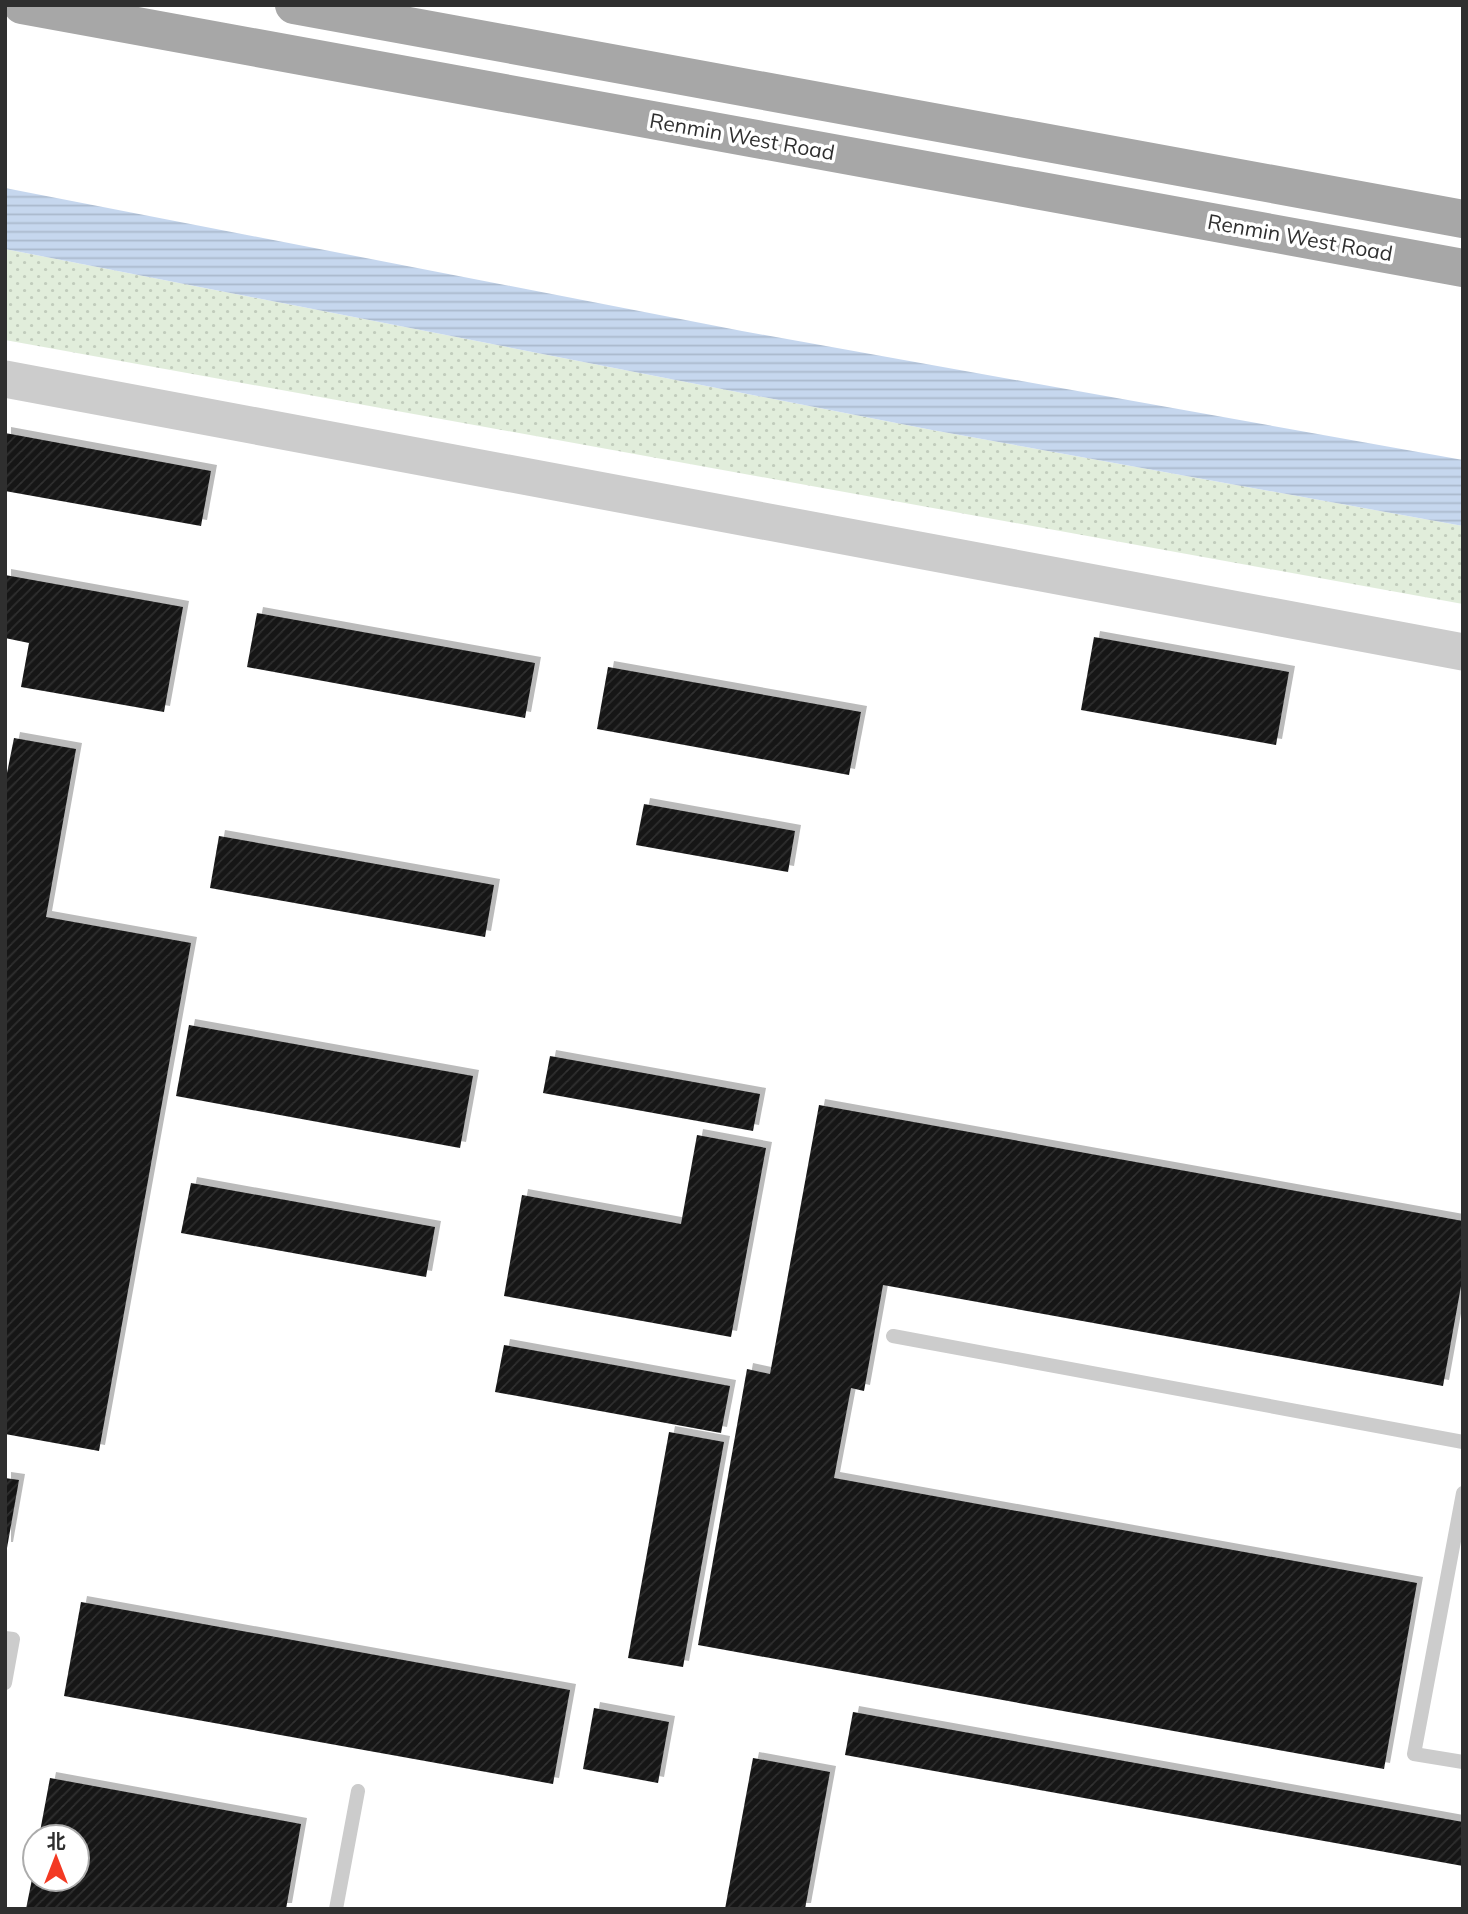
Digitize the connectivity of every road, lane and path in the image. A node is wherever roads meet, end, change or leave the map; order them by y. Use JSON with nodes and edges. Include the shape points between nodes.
{"nodes":[{"id":1,"x":22,"y":5,"type":"edge"},
{"id":2,"x":294,"y":5,"type":"edge"},
{"id":3,"x":1463,"y":219,"type":"edge"},
{"id":4,"x":1463,"y":268,"type":"edge"},
{"id":5,"x":5,"y":379,"type":"edge"},
{"id":6,"x":1463,"y":652,"type":"edge"},
{"id":7,"x":893,"y":1336,"type":"dead end"},
{"id":8,"x":1463,"y":1442,"type":"edge"},
{"id":9,"x":1463,"y":1493,"type":"edge"},
{"id":10,"x":5,"y":1638,"type":"edge"},
{"id":11,"x":5,"y":1683,"type":"edge"},
{"id":12,"x":1463,"y":1762,"type":"edge"},
{"id":13,"x":358,"y":1791,"type":"dead end"},
{"id":14,"x":336,"y":1909,"type":"edge"}],
"edges":[{"from":1,"to":4,"type":"main road","name":"Renmin West Road"},
{"from":2,"to":3,"type":"main road"},
{"from":5,"to":6,"type":"street"},
{"from":7,"to":8,"type":"lane"},
{"from":9,"to":12,"type":"lane","via":[[1414,1754]]},
{"from":10,"to":11,"type":"lane","via":[[13,1639]]},
{"from":13,"to":14,"type":"lane"}]}
